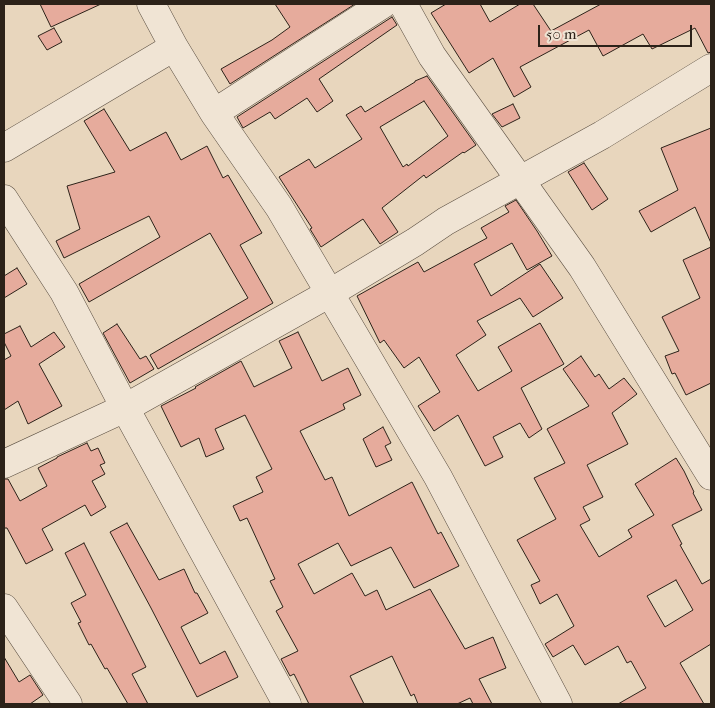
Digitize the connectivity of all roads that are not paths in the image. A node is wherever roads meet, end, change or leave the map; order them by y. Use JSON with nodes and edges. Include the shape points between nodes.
{"nodes":[{"id":1,"x":151,"y":4,"type":"edge"},
{"id":2,"x":383,"y":4,"type":"edge"},
{"id":3,"x":403,"y":4,"type":"edge"},
{"id":4,"x":174,"y":47,"type":"junction"},
{"id":5,"x":711,"y":68,"type":"edge"},
{"id":6,"x":214,"y":112,"type":"junction"},
{"id":7,"x":4,"y":148,"type":"edge"},
{"id":8,"x":520,"y":180,"type":"junction"},
{"id":9,"x":4,"y":199,"type":"edge"},
{"id":10,"x":330,"y":293,"type":"junction"},
{"id":11,"x":125,"y":408,"type":"junction"},
{"id":12,"x":4,"y":464,"type":"edge"},
{"id":13,"x":711,"y":476,"type":"edge"},
{"id":14,"x":4,"y":608,"type":"edge"},
{"id":15,"x":68,"y":704,"type":"edge"},
{"id":16,"x":287,"y":704,"type":"edge"},
{"id":17,"x":558,"y":704,"type":"edge"}],
"edges":[{"from":1,"to":4,"type":"street"},
{"from":2,"to":6,"type":"street"},
{"from":3,"to":8,"type":"street","via":[[432,56]]},
{"from":4,"to":6,"type":"street"},
{"from":4,"to":7,"type":"street"},
{"from":5,"to":8,"type":"street","via":[[602,136]]},
{"from":6,"to":10,"type":"street","via":[[279,207]]},
{"from":8,"to":10,"type":"street","via":[[446,221]]},
{"from":8,"to":13,"type":"street","via":[[582,267]]},
{"from":9,"to":11,"type":"street","via":[[64,292]]},
{"from":10,"to":11,"type":"street"},
{"from":10,"to":17,"type":"street","via":[[438,477]]},
{"from":11,"to":12,"type":"street"},
{"from":11,"to":16,"type":"street"},
{"from":14,"to":15,"type":"street"}]}
